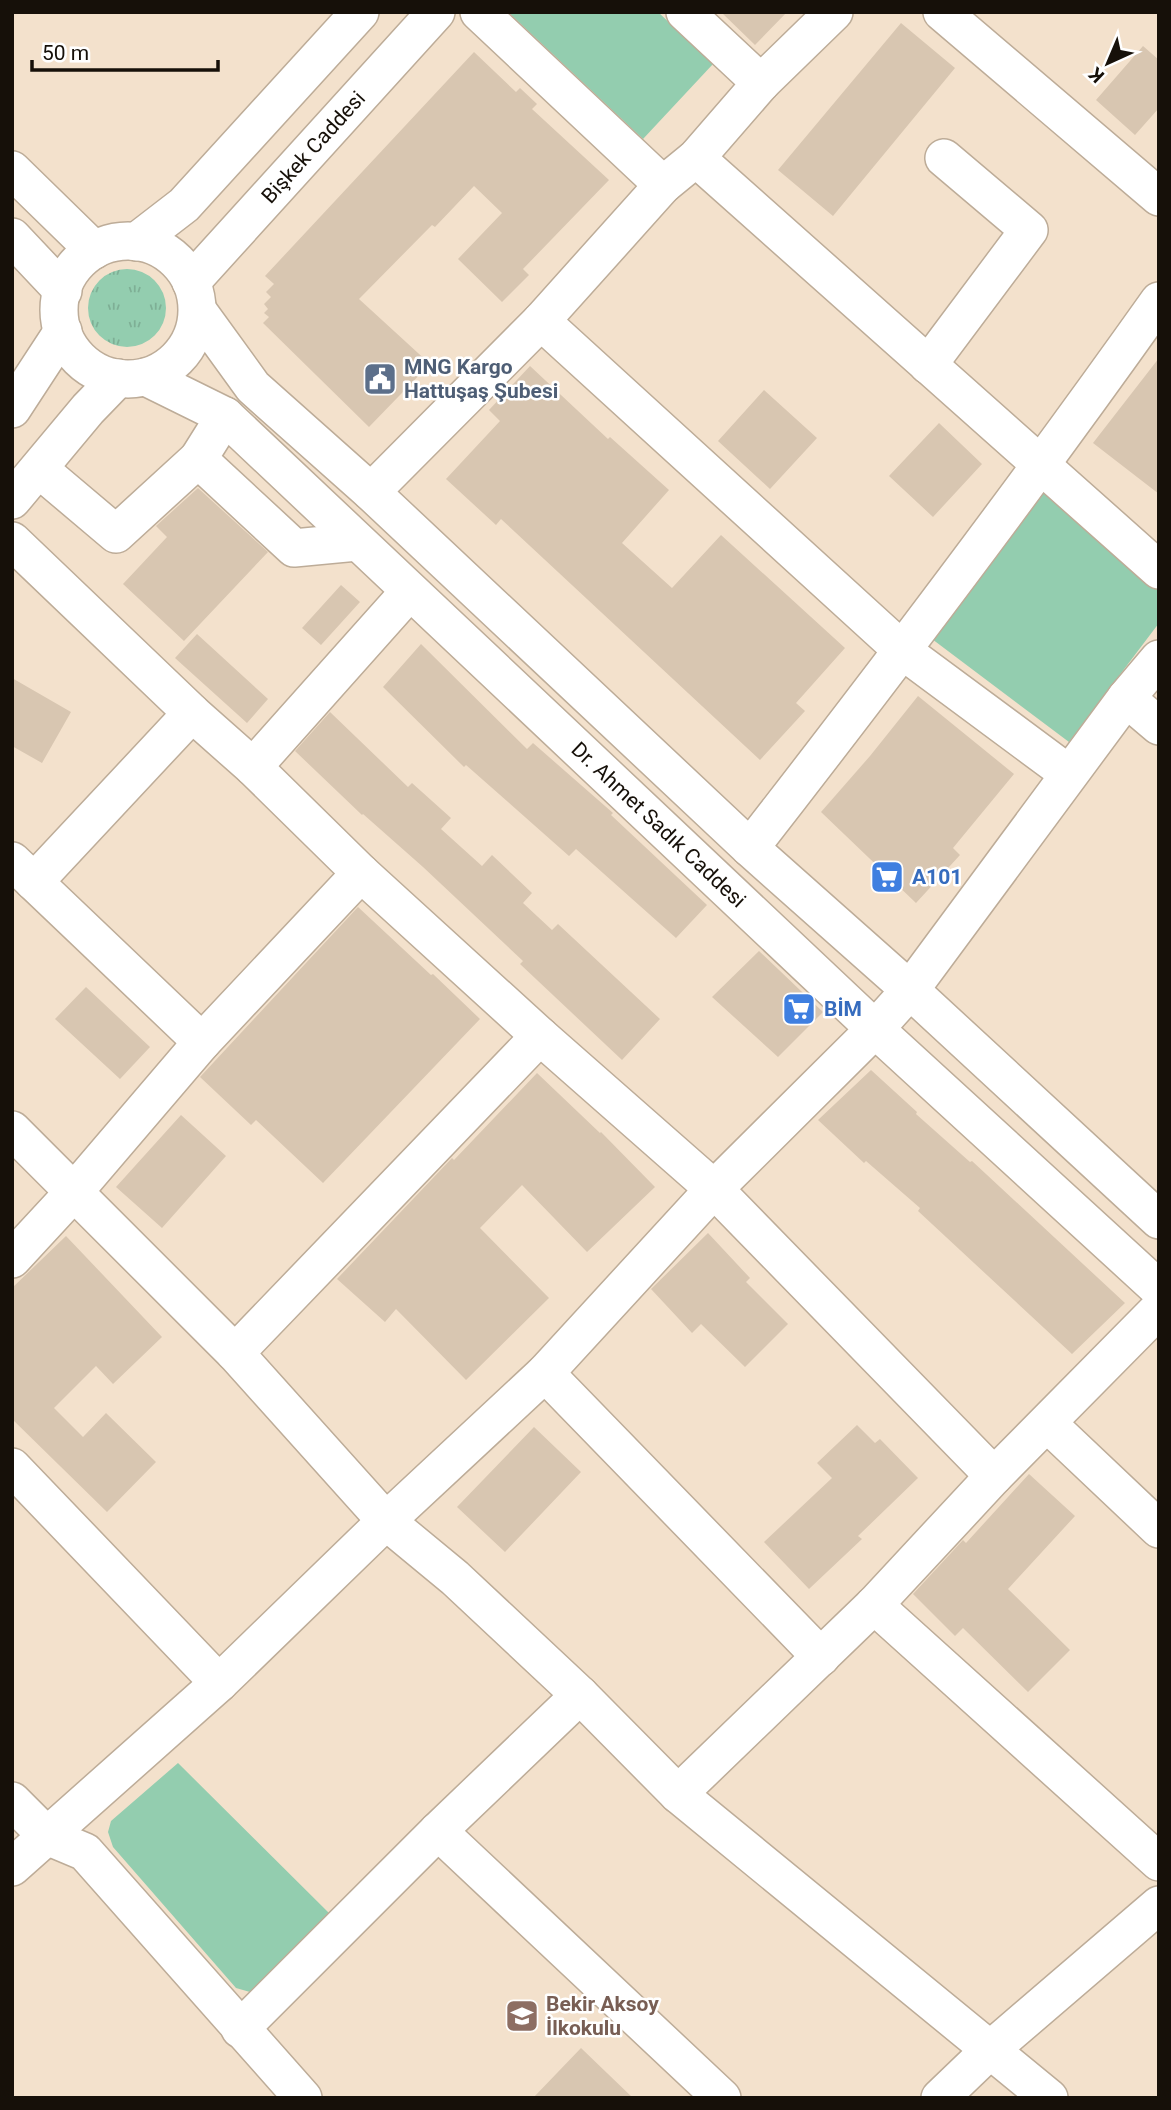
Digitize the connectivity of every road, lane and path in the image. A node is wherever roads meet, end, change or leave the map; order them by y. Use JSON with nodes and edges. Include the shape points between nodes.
{"nodes":[{"id":1,"x":360,"y":12,"type":"edge"},
{"id":2,"x":436,"y":12,"type":"edge"},
{"id":3,"x":479,"y":12,"type":"edge"},
{"id":4,"x":685,"y":12,"type":"edge"},
{"id":5,"x":834,"y":12,"type":"edge"},
{"id":6,"x":942,"y":12,"type":"edge"},
{"id":7,"x":761,"y":83,"type":"junction"},
{"id":8,"x":695,"y":158,"type":"junction"},
{"id":9,"x":944,"y":158,"type":"dead end"},
{"id":10,"x":12,"y":170,"type":"edge"},
{"id":11,"x":663,"y":185,"type":"junction"},
{"id":12,"x":1159,"y":197,"type":"edge"},
{"id":13,"x":12,"y":237,"type":"edge"},
{"id":14,"x":136,"y":242,"type":"junction"},
{"id":15,"x":94,"y":250,"type":"junction"},
{"id":16,"x":63,"y":291,"type":"junction"},
{"id":17,"x":194,"y":296,"type":"junction"},
{"id":18,"x":1159,"y":301,"type":"edge"},
{"id":19,"x":541,"y":321,"type":"junction"},
{"id":20,"x":62,"y":331,"type":"junction"},
{"id":21,"x":928,"y":365,"type":"junction"},
{"id":22,"x":132,"y":378,"type":"junction"},
{"id":23,"x":12,"y":409,"type":"edge"},
{"id":24,"x":225,"y":416,"type":"junction"},
{"id":25,"x":198,"y":459,"type":"junction"},
{"id":26,"x":1041,"y":467,"type":"junction"},
{"id":27,"x":38,"y":469,"type":"junction"},
{"id":28,"x":370,"y":492,"type":"junction"},
{"id":29,"x":12,"y":500,"type":"edge"},
{"id":30,"x":12,"y":541,"type":"edge"},
{"id":31,"x":357,"y":542,"type":"junction"},
{"id":32,"x":1159,"y":570,"type":"edge"},
{"id":33,"x":409,"y":592,"type":"junction"},
{"id":34,"x":903,"y":651,"type":"junction"},
{"id":35,"x":1159,"y":659,"type":"edge"},
{"id":36,"x":1126,"y":698,"type":"junction"},
{"id":37,"x":192,"y":713,"type":"junction"},
{"id":38,"x":1159,"y":726,"type":"edge"},
{"id":39,"x":253,"y":767,"type":"junction"},
{"id":40,"x":1069,"y":774,"type":"junction"},
{"id":41,"x":750,"y":848,"type":"junction"},
{"id":42,"x":23,"y":871,"type":"edge"},
{"id":43,"x":361,"y":873,"type":"junction"},
{"id":44,"x":910,"y":990,"type":"junction"},
{"id":45,"x":875,"y":1028,"type":"junction"},
{"id":46,"x":540,"y":1036,"type":"junction"},
{"id":47,"x":202,"y":1042,"type":"junction"},
{"id":48,"x":12,"y":1130,"type":"edge"},
{"id":49,"x":713,"y":1189,"type":"junction"},
{"id":50,"x":73,"y":1193,"type":"junction"},
{"id":51,"x":1159,"y":1220,"type":"edge"},
{"id":52,"x":12,"y":1259,"type":"edge"},
{"id":53,"x":1159,"y":1289,"type":"edge"},
{"id":54,"x":1159,"y":1309,"type":"edge"},
{"id":55,"x":235,"y":1353,"type":"junction"},
{"id":56,"x":544,"y":1373,"type":"junction"},
{"id":57,"x":1048,"y":1424,"type":"junction"},
{"id":58,"x":12,"y":1467,"type":"edge"},
{"id":59,"x":994,"y":1476,"type":"junction"},
{"id":60,"x":386,"y":1521,"type":"junction"},
{"id":61,"x":1159,"y":1529,"type":"edge"},
{"id":62,"x":874,"y":1605,"type":"junction"},
{"id":63,"x":821,"y":1657,"type":"junction"},
{"id":64,"x":219,"y":1683,"type":"junction"},
{"id":65,"x":579,"y":1695,"type":"junction"},
{"id":66,"x":678,"y":1794,"type":"junction"},
{"id":67,"x":12,"y":1801,"type":"edge"},
{"id":68,"x":438,"y":1831,"type":"junction"},
{"id":69,"x":47,"y":1836,"type":"junction"},
{"id":70,"x":1159,"y":1862,"type":"edge"},
{"id":71,"x":12,"y":1867,"type":"edge"},
{"id":72,"x":1159,"y":1905,"type":"edge"},
{"id":73,"x":240,"y":2029,"type":"junction"},
{"id":74,"x":990,"y":2050,"type":"junction"},
{"id":75,"x":303,"y":2098,"type":"edge"},
{"id":76,"x":722,"y":2098,"type":"edge"},
{"id":77,"x":940,"y":2098,"type":"edge"},
{"id":78,"x":1049,"y":2098,"type":"edge"}],
"edges":[{"from":1,"to":14,"type":"street","via":[[184,205]]},
{"from":2,"to":17,"type":"street","name":"Bişkek Caddesi"},
{"from":3,"to":11,"type":"street"},
{"from":4,"to":7,"type":"street"},
{"from":5,"to":7,"type":"street"},
{"from":6,"to":12,"type":"street"},
{"from":7,"to":8,"type":"street"},
{"from":8,"to":11,"type":"street"},
{"from":8,"to":21,"type":"street"},
{"from":9,"to":21,"type":"street","via":[[1029,230]]},
{"from":10,"to":15,"type":"street"},
{"from":11,"to":19,"type":"street"},
{"from":13,"to":16,"type":"street"},
{"from":14,"to":15,"type":"street","via":[[122,240]]},
{"from":14,"to":17,"type":"street","via":[[168,253],[185,269]]},
{"from":15,"to":16,"type":"street","via":[[80,260],[65,280]]},
{"from":16,"to":20,"type":"street","via":[[59,303]]},
{"from":17,"to":22,"type":"street","via":[[193,337],[181,355],[166,369]]},
{"from":17,"to":28,"type":"street","via":[[253,387]]},
{"from":18,"to":26,"type":"street"},
{"from":19,"to":28,"type":"street"},
{"from":19,"to":34,"type":"street"},
{"from":20,"to":22,"type":"street","via":[[87,366],[105,375]]},
{"from":20,"to":23,"type":"street"},
{"from":21,"to":26,"type":"street"},
{"from":22,"to":24,"type":"street","name":"Dr. Ahmet Sadık Caddesi"},
{"from":22,"to":27,"type":"street","via":[[88,409]]},
{"from":24,"to":25,"type":"street"},
{"from":24,"to":31,"type":"street","name":"Dr. Ahmet Sadık Caddesi"},
{"from":25,"to":27,"type":"street","via":[[116,534]]},
{"from":25,"to":31,"type":"street","via":[[294,548]]},
{"from":26,"to":32,"type":"street"},
{"from":26,"to":34,"type":"street"},
{"from":27,"to":29,"type":"street"},
{"from":28,"to":41,"type":"street"},
{"from":30,"to":37,"type":"street"},
{"from":31,"to":33,"type":"street","name":"Dr. Ahmet Sadık Caddesi"},
{"from":33,"to":39,"type":"street"},
{"from":33,"to":45,"type":"street","name":"Dr. Ahmet Sadık Caddesi"},
{"from":34,"to":40,"type":"street"},
{"from":34,"to":41,"type":"street"},
{"from":35,"to":36,"type":"street"},
{"from":36,"to":38,"type":"street"},
{"from":36,"to":40,"type":"street"},
{"from":37,"to":39,"type":"street"},
{"from":37,"to":42,"type":"street"},
{"from":39,"to":43,"type":"street"},
{"from":40,"to":44,"type":"street"},
{"from":41,"to":44,"type":"street"},
{"from":42,"to":47,"type":"street"},
{"from":43,"to":46,"type":"street"},
{"from":43,"to":47,"type":"street"},
{"from":44,"to":45,"type":"street"},
{"from":44,"to":51,"type":"street"},
{"from":45,"to":49,"type":"street"},
{"from":45,"to":53,"type":"street","name":"Dr. Ahmet Sadık Caddesi"},
{"from":46,"to":49,"type":"street"},
{"from":46,"to":55,"type":"street"},
{"from":47,"to":50,"type":"street"},
{"from":48,"to":50,"type":"street"},
{"from":49,"to":56,"type":"street"},
{"from":49,"to":59,"type":"street"},
{"from":50,"to":52,"type":"street"},
{"from":50,"to":55,"type":"street"},
{"from":54,"to":57,"type":"street"},
{"from":55,"to":60,"type":"street"},
{"from":56,"to":60,"type":"street"},
{"from":56,"to":63,"type":"street"},
{"from":57,"to":59,"type":"street"},
{"from":57,"to":61,"type":"street"},
{"from":58,"to":64,"type":"street"},
{"from":59,"to":62,"type":"street"},
{"from":60,"to":64,"type":"street"},
{"from":60,"to":65,"type":"street","via":[[455,1578]]},
{"from":62,"to":63,"type":"street"},
{"from":62,"to":70,"type":"street"},
{"from":63,"to":66,"type":"street"},
{"from":64,"to":69,"type":"street"},
{"from":65,"to":66,"type":"street"},
{"from":65,"to":68,"type":"street"},
{"from":66,"to":74,"type":"street"},
{"from":67,"to":69,"type":"street"},
{"from":68,"to":73,"type":"street"},
{"from":68,"to":76,"type":"street"},
{"from":69,"to":71,"type":"street"},
{"from":69,"to":73,"type":"street","via":[[85,1852]]},
{"from":72,"to":74,"type":"street"},
{"from":73,"to":75,"type":"street"},
{"from":74,"to":77,"type":"street"},
{"from":74,"to":78,"type":"street"}]}
